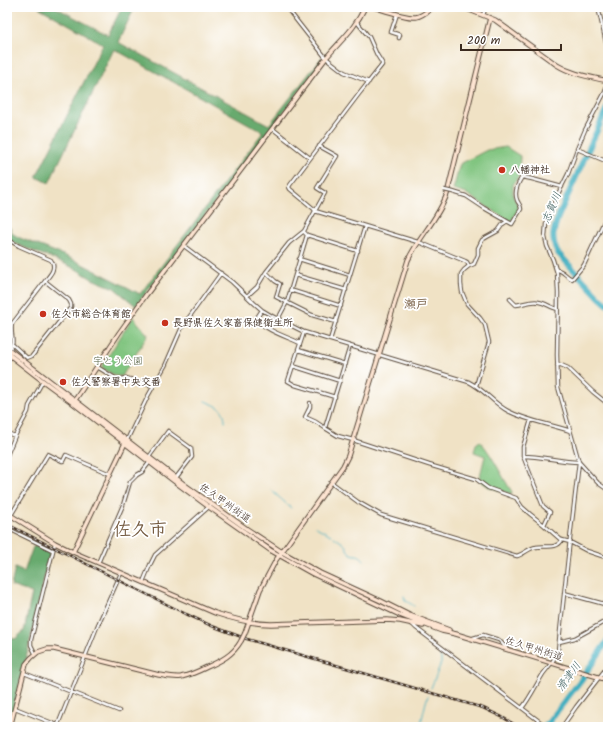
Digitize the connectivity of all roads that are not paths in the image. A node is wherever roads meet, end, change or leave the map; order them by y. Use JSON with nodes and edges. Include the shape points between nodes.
{"nodes":[{"id":1,"x":286,"y":7,"type":"edge"},
{"id":2,"x":365,"y":7,"type":"edge"},
{"id":3,"x":374,"y":7,"type":"edge"},
{"id":4,"x":432,"y":7,"type":"edge"},
{"id":5,"x":462,"y":7,"type":"edge"},
{"id":6,"x":486,"y":7,"type":"edge"},
{"id":7,"x":598,"y":7,"type":"edge"},
{"id":8,"x":398,"y":14,"type":"junction"},
{"id":9,"x":483,"y":15,"type":"junction"},
{"id":10,"x":490,"y":18,"type":"junction"},
{"id":11,"x":357,"y":22,"type":"junction"},
{"id":12,"x":399,"y":38,"type":"dead end"},
{"id":13,"x":326,"y":58,"type":"junction"},
{"id":14,"x":608,"y":68,"type":"edge"},
{"id":15,"x":608,"y":81,"type":"edge"},
{"id":16,"x":369,"y":82,"type":"junction"},
{"id":17,"x":273,"y":129,"type":"junction"},
{"id":18,"x":319,"y":146,"type":"junction"},
{"id":19,"x":578,"y":150,"type":"junction"},
{"id":20,"x":310,"y":158,"type":"junction"},
{"id":21,"x":608,"y":162,"type":"edge"},
{"id":22,"x":562,"y":187,"type":"junction"},
{"id":23,"x":444,"y":190,"type":"dead end"},
{"id":24,"x":315,"y":211,"type":"junction"},
{"id":25,"x":608,"y":213,"type":"edge"},
{"id":26,"x":506,"y":222,"type":"junction"},
{"id":27,"x":365,"y":226,"type":"junction"},
{"id":28,"x":304,"y":232,"type":"junction"},
{"id":29,"x":307,"y":235,"type":"junction"},
{"id":30,"x":7,"y":239,"type":"edge"},
{"id":31,"x":418,"y":242,"type":"junction"},
{"id":32,"x":183,"y":245,"type":"junction"},
{"id":33,"x":358,"y":251,"type":"junction"},
{"id":34,"x":299,"y":259,"type":"junction"},
{"id":35,"x":469,"y":266,"type":"junction"},
{"id":36,"x":557,"y":270,"type":"junction"},
{"id":37,"x":266,"y":272,"type":"junction"},
{"id":38,"x":221,"y":273,"type":"junction"},
{"id":39,"x":294,"y":275,"type":"junction"},
{"id":40,"x":350,"y":275,"type":"junction"},
{"id":41,"x":45,"y":281,"type":"junction"},
{"id":42,"x":290,"y":290,"type":"junction"},
{"id":43,"x":346,"y":290,"type":"junction"},
{"id":44,"x":248,"y":296,"type":"junction"},
{"id":45,"x":510,"y":299,"type":"dead end"},
{"id":46,"x":286,"y":302,"type":"junction"},
{"id":47,"x":341,"y":306,"type":"junction"},
{"id":48,"x":558,"y":308,"type":"junction"},
{"id":49,"x":262,"y":310,"type":"junction"},
{"id":50,"x":278,"y":319,"type":"junction"},
{"id":51,"x":336,"y":322,"type":"junction"},
{"id":52,"x":304,"y":332,"type":"junction"},
{"id":53,"x":330,"y":340,"type":"junction"},
{"id":54,"x":300,"y":343,"type":"junction"},
{"id":55,"x":12,"y":345,"type":"junction"},
{"id":56,"x":350,"y":346,"type":"junction"},
{"id":57,"x":298,"y":350,"type":"junction"},
{"id":58,"x":8,"y":351,"type":"edge"},
{"id":59,"x":379,"y":355,"type":"junction"},
{"id":60,"x":345,"y":364,"type":"junction"},
{"id":61,"x":557,"y":365,"type":"junction"},
{"id":62,"x":293,"y":366,"type":"junction"},
{"id":63,"x":97,"y":368,"type":"junction"},
{"id":64,"x":43,"y":381,"type":"junction"},
{"id":65,"x":340,"y":381,"type":"junction"},
{"id":66,"x":153,"y":386,"type":"junction"},
{"id":67,"x":476,"y":386,"type":"junction"},
{"id":68,"x":334,"y":398,"type":"junction"},
{"id":69,"x":75,"y":400,"type":"junction"},
{"id":70,"x":310,"y":403,"type":"dead end"},
{"id":71,"x":608,"y":404,"type":"edge"},
{"id":72,"x":531,"y":420,"type":"junction"},
{"id":73,"x":325,"y":428,"type":"junction"},
{"id":74,"x":570,"y":431,"type":"junction"},
{"id":75,"x":7,"y":433,"type":"edge"},
{"id":76,"x":15,"y":436,"type":"junction"},
{"id":77,"x":353,"y":440,"type":"junction"},
{"id":78,"x":126,"y":442,"type":"junction"},
{"id":79,"x":7,"y":455,"type":"edge"},
{"id":80,"x":524,"y":456,"type":"junction"},
{"id":81,"x":149,"y":457,"type":"junction"},
{"id":82,"x":579,"y":462,"type":"junction"},
{"id":83,"x":149,"y":463,"type":"junction"},
{"id":84,"x":110,"y":474,"type":"junction"},
{"id":85,"x":175,"y":480,"type":"junction"},
{"id":86,"x":331,"y":482,"type":"junction"},
{"id":87,"x":608,"y":490,"type":"edge"},
{"id":88,"x":210,"y":506,"type":"junction"},
{"id":89,"x":9,"y":514,"type":"edge"},
{"id":90,"x":544,"y":525,"type":"junction"},
{"id":91,"x":7,"y":528,"type":"edge"},
{"id":92,"x":562,"y":540,"type":"junction"},
{"id":93,"x":570,"y":542,"type":"junction"},
{"id":94,"x":55,"y":543,"type":"junction"},
{"id":95,"x":52,"y":550,"type":"junction"},
{"id":96,"x":73,"y":552,"type":"junction"},
{"id":97,"x":282,"y":552,"type":"junction"},
{"id":98,"x":279,"y":556,"type":"junction"},
{"id":99,"x":608,"y":558,"type":"edge"},
{"id":100,"x":98,"y":563,"type":"junction"},
{"id":101,"x":121,"y":573,"type":"junction"},
{"id":102,"x":143,"y":582,"type":"junction"},
{"id":103,"x":564,"y":593,"type":"junction"},
{"id":104,"x":608,"y":605,"type":"edge"},
{"id":105,"x":408,"y":618,"type":"junction"},
{"id":106,"x":608,"y":618,"type":"edge"},
{"id":107,"x":420,"y":619,"type":"junction"},
{"id":108,"x":387,"y":620,"type":"junction"},
{"id":109,"x":249,"y":622,"type":"junction"},
{"id":110,"x":411,"y":623,"type":"junction"},
{"id":111,"x":442,"y":631,"type":"junction"},
{"id":112,"x":456,"y":634,"type":"junction"},
{"id":113,"x":473,"y":639,"type":"junction"},
{"id":114,"x":560,"y":642,"type":"junction"},
{"id":115,"x":508,"y":650,"type":"junction"},
{"id":116,"x":35,"y":653,"type":"junction"},
{"id":117,"x":85,"y":657,"type":"junction"},
{"id":118,"x":551,"y":663,"type":"junction"},
{"id":119,"x":608,"y":666,"type":"edge"},
{"id":120,"x":24,"y":673,"type":"junction"},
{"id":121,"x":599,"y":677,"type":"junction"},
{"id":122,"x":608,"y":680,"type":"edge"},
{"id":123,"x":71,"y":692,"type":"junction"},
{"id":124,"x":15,"y":708,"type":"junction"},
{"id":125,"x":522,"y":708,"type":"junction"},
{"id":126,"x":119,"y":712,"type":"dead end"},
{"id":127,"x":58,"y":726,"type":"edge"},
{"id":128,"x":10,"y":727,"type":"edge"},
{"id":129,"x":62,"y":727,"type":"edge"},
{"id":130,"x":547,"y":727,"type":"edge"},
{"id":131,"x":562,"y":727,"type":"edge"}],
"edges":[{"from":1,"to":13,"type":"street"},
{"from":2,"to":11,"type":"street"},
{"from":3,"to":8,"type":"street"},
{"from":4,"to":8,"type":"street","via":[[416,17]]},
{"from":5,"to":9,"type":"street"},
{"from":6,"to":9,"type":"street"},
{"from":7,"to":14,"type":"street","via":[[607,47]]},
{"from":8,"to":12,"type":"street","via":[[391,32],[400,35]]},
{"from":9,"to":10,"type":"street"},
{"from":10,"to":15,"type":"street","via":[[562,68]]},
{"from":10,"to":31,"type":"street","via":[[447,194],[439,212]]},
{"from":11,"to":13,"type":"street"},
{"from":11,"to":16,"type":"street","via":[[369,37],[382,64]]},
{"from":13,"to":16,"type":"street","via":[[344,72]]},
{"from":13,"to":17,"type":"street"},
{"from":15,"to":19,"type":"street","via":[[604,96],[590,120]]},
{"from":16,"to":18,"type":"street"},
{"from":17,"to":20,"type":"street"},
{"from":17,"to":32,"type":"street"},
{"from":18,"to":20,"type":"street"},
{"from":18,"to":24,"type":"street","via":[[337,156],[317,188],[325,193]]},
{"from":19,"to":21,"type":"street"},
{"from":19,"to":22,"type":"street"},
{"from":20,"to":24,"type":"street","via":[[289,188]]},
{"from":22,"to":26,"type":"street","via":[[522,177],[516,194],[521,209],[512,224]]},
{"from":22,"to":36,"type":"street","via":[[546,224],[545,237]]},
{"from":23,"to":26,"type":"street","bridge":true,"via":[[471,198]]},
{"from":24,"to":27,"type":"street"},
{"from":24,"to":28,"type":"street"},
{"from":25,"to":36,"type":"street","via":[[584,265],[573,278]]},
{"from":26,"to":35,"type":"street","via":[[498,231],[482,240],[477,258],[474,264]]},
{"from":27,"to":31,"type":"street"},
{"from":27,"to":33,"type":"street"},
{"from":28,"to":29,"type":"street"},
{"from":28,"to":37,"type":"street","via":[[292,241]]},
{"from":29,"to":33,"type":"street"},
{"from":29,"to":34,"type":"street"},
{"from":30,"to":41,"type":"street","via":[[51,260],[53,268]]},
{"from":31,"to":35,"type":"street","via":[[462,259]]},
{"from":31,"to":59,"type":"street","via":[[408,260]]},
{"from":32,"to":38,"type":"street"},
{"from":32,"to":63,"type":"street"},
{"from":33,"to":40,"type":"street"},
{"from":34,"to":39,"type":"street"},
{"from":34,"to":40,"type":"street"},
{"from":35,"to":67,"type":"street","via":[[461,274],[462,292],[467,304],[485,325],[489,342]]},
{"from":36,"to":48,"type":"street"},
{"from":37,"to":44,"type":"street"},
{"from":37,"to":46,"type":"street","via":[[280,284],[276,297]]},
{"from":38,"to":44,"type":"street"},
{"from":38,"to":66,"type":"street","via":[[182,327]]},
{"from":39,"to":42,"type":"street"},
{"from":39,"to":43,"type":"street"},
{"from":40,"to":43,"type":"street"},
{"from":41,"to":55,"type":"street","via":[[12,324]]},
{"from":41,"to":55,"type":"street","via":[[69,300],[71,307],[32,356],[27,358]]},
{"from":42,"to":46,"type":"street"},
{"from":42,"to":47,"type":"street"},
{"from":43,"to":47,"type":"street"},
{"from":44,"to":49,"type":"street"},
{"from":45,"to":48,"type":"street","via":[[516,305],[539,302]]},
{"from":46,"to":50,"type":"street"},
{"from":46,"to":51,"type":"street","via":[[312,315]]},
{"from":47,"to":51,"type":"street"},
{"from":48,"to":61,"type":"street"},
{"from":49,"to":50,"type":"street"},
{"from":49,"to":54,"type":"street","via":[[256,320]]},
{"from":50,"to":52,"type":"street"},
{"from":51,"to":53,"type":"street"},
{"from":52,"to":53,"type":"street"},
{"from":52,"to":54,"type":"street"},
{"from":53,"to":56,"type":"street"},
{"from":54,"to":57,"type":"street"},
{"from":55,"to":58,"type":"street"},
{"from":56,"to":59,"type":"street"},
{"from":56,"to":60,"type":"street"},
{"from":57,"to":60,"type":"street"},
{"from":57,"to":62,"type":"street"},
{"from":58,"to":64,"type":"street","name":"佐久甲州街道"},
{"from":58,"to":69,"type":"street","name":"佐久甲州街道"},
{"from":59,"to":67,"type":"street"},
{"from":59,"to":77,"type":"street"},
{"from":60,"to":65,"type":"street"},
{"from":61,"to":71,"type":"street","via":[[568,368]]},
{"from":61,"to":74,"type":"street","via":[[559,390]]},
{"from":62,"to":65,"type":"street"},
{"from":62,"to":68,"type":"street","via":[[288,381]]},
{"from":63,"to":66,"type":"street","via":[[115,378],[126,378]]},
{"from":63,"to":69,"type":"street"},
{"from":64,"to":76,"type":"street"},
{"from":64,"to":78,"type":"street","name":"佐久甲州街道"},
{"from":65,"to":68,"type":"street"},
{"from":66,"to":78,"type":"street"},
{"from":67,"to":72,"type":"street","via":[[502,408]]},
{"from":68,"to":73,"type":"street"},
{"from":69,"to":78,"type":"street","name":"佐久甲州街道"},
{"from":70,"to":73,"type":"street","via":[[306,418]]},
{"from":72,"to":74,"type":"street"},
{"from":72,"to":80,"type":"street","via":[[524,444]]},
{"from":73,"to":77,"type":"street","via":[[338,436]]},
{"from":74,"to":82,"type":"street"},
{"from":75,"to":76,"type":"street"},
{"from":76,"to":79,"type":"street"},
{"from":77,"to":86,"type":"street","via":[[345,461]]},
{"from":77,"to":90,"type":"street","via":[[476,479],[488,488],[516,498],[522,507]]},
{"from":78,"to":81,"type":"street","name":"佐久甲州街道"},
{"from":78,"to":83,"type":"street","name":"佐久甲州街道"},
{"from":78,"to":84,"type":"street"},
{"from":80,"to":82,"type":"street"},
{"from":80,"to":90,"type":"street","via":[[543,506],[550,512]]},
{"from":81,"to":85,"type":"street","name":"佐久甲州街道"},
{"from":81,"to":85,"type":"street","via":[[168,431],[191,448],[192,457]]},
{"from":82,"to":87,"type":"street"},
{"from":82,"to":93,"type":"street"},
{"from":83,"to":85,"type":"street","name":"佐久甲州街道"},
{"from":83,"to":100,"type":"street","via":[[130,482]]},
{"from":84,"to":89,"type":"street","via":[[66,455],[62,461],[48,454]]},
{"from":84,"to":96,"type":"street"},
{"from":85,"to":88,"type":"street","name":"佐久甲州街道"},
{"from":86,"to":92,"type":"street","via":[[358,502],[385,517],[514,556],[533,547],[556,546]]},
{"from":86,"to":97,"type":"street"},
{"from":88,"to":97,"type":"street","name":"佐久甲州街道"},
{"from":88,"to":98,"type":"street","name":"佐久甲州街道"},
{"from":88,"to":102,"type":"street","via":[[155,555]]},
{"from":89,"to":94,"type":"street"},
{"from":90,"to":92,"type":"street"},
{"from":91,"to":95,"type":"street"},
{"from":92,"to":93,"type":"street"},
{"from":93,"to":99,"type":"street"},
{"from":93,"to":103,"type":"street"},
{"from":94,"to":95,"type":"street"},
{"from":94,"to":96,"type":"street"},
{"from":95,"to":116,"type":"street","via":[[31,640]]},
{"from":96,"to":100,"type":"street"},
{"from":97,"to":98,"type":"street"},
{"from":97,"to":107,"type":"street","name":"佐久甲州街道","via":[[320,573]]},
{"from":98,"to":105,"type":"street","name":"佐久甲州街道"},
{"from":98,"to":109,"type":"street","via":[[263,584]]},
{"from":100,"to":101,"type":"street"},
{"from":101,"to":102,"type":"street"},
{"from":101,"to":117,"type":"street"},
{"from":102,"to":109,"type":"street","via":[[215,612]]},
{"from":103,"to":104,"type":"street"},
{"from":103,"to":114,"type":"street"},
{"from":105,"to":107,"type":"street"},
{"from":105,"to":108,"type":"street"},
{"from":105,"to":111,"type":"street","name":"佐久甲州街道"},
{"from":106,"to":114,"type":"street","via":[[574,638]]},
{"from":107,"to":112,"type":"street","name":"佐久甲州街道"},
{"from":108,"to":109,"type":"street","via":[[288,624]]},
{"from":108,"to":110,"type":"street"},
{"from":109,"to":117,"type":"street","bridge":true,"via":[[235,650],[223,660],[180,677],[159,675]]},
{"from":110,"to":111,"type":"street"},
{"from":110,"to":125,"type":"street"},
{"from":111,"to":112,"type":"street","name":"佐久甲州街道"},
{"from":112,"to":113,"type":"street","name":"佐久甲州街道"},
{"from":113,"to":115,"type":"street","name":"佐久甲州街道"},
{"from":113,"to":115,"type":"street","via":[[483,635],[499,640]]},
{"from":114,"to":118,"type":"street"},
{"from":115,"to":118,"type":"street","name":"佐久甲州街道"},
{"from":116,"to":117,"type":"street","via":[[54,649]]},
{"from":116,"to":120,"type":"street","via":[[28,660]]},
{"from":117,"to":123,"type":"street"},
{"from":118,"to":121,"type":"street","name":"佐久甲州街道"},
{"from":118,"to":125,"type":"street"},
{"from":119,"to":121,"type":"street"},
{"from":120,"to":123,"type":"street"},
{"from":120,"to":124,"type":"street"},
{"from":121,"to":122,"type":"street","name":"佐久甲州街道"},
{"from":121,"to":131,"type":"street"},
{"from":123,"to":126,"type":"street"},
{"from":123,"to":127,"type":"street"},
{"from":124,"to":127,"type":"street"},
{"from":124,"to":128,"type":"street"},
{"from":125,"to":130,"type":"street"},
{"from":127,"to":129,"type":"street"}]}
